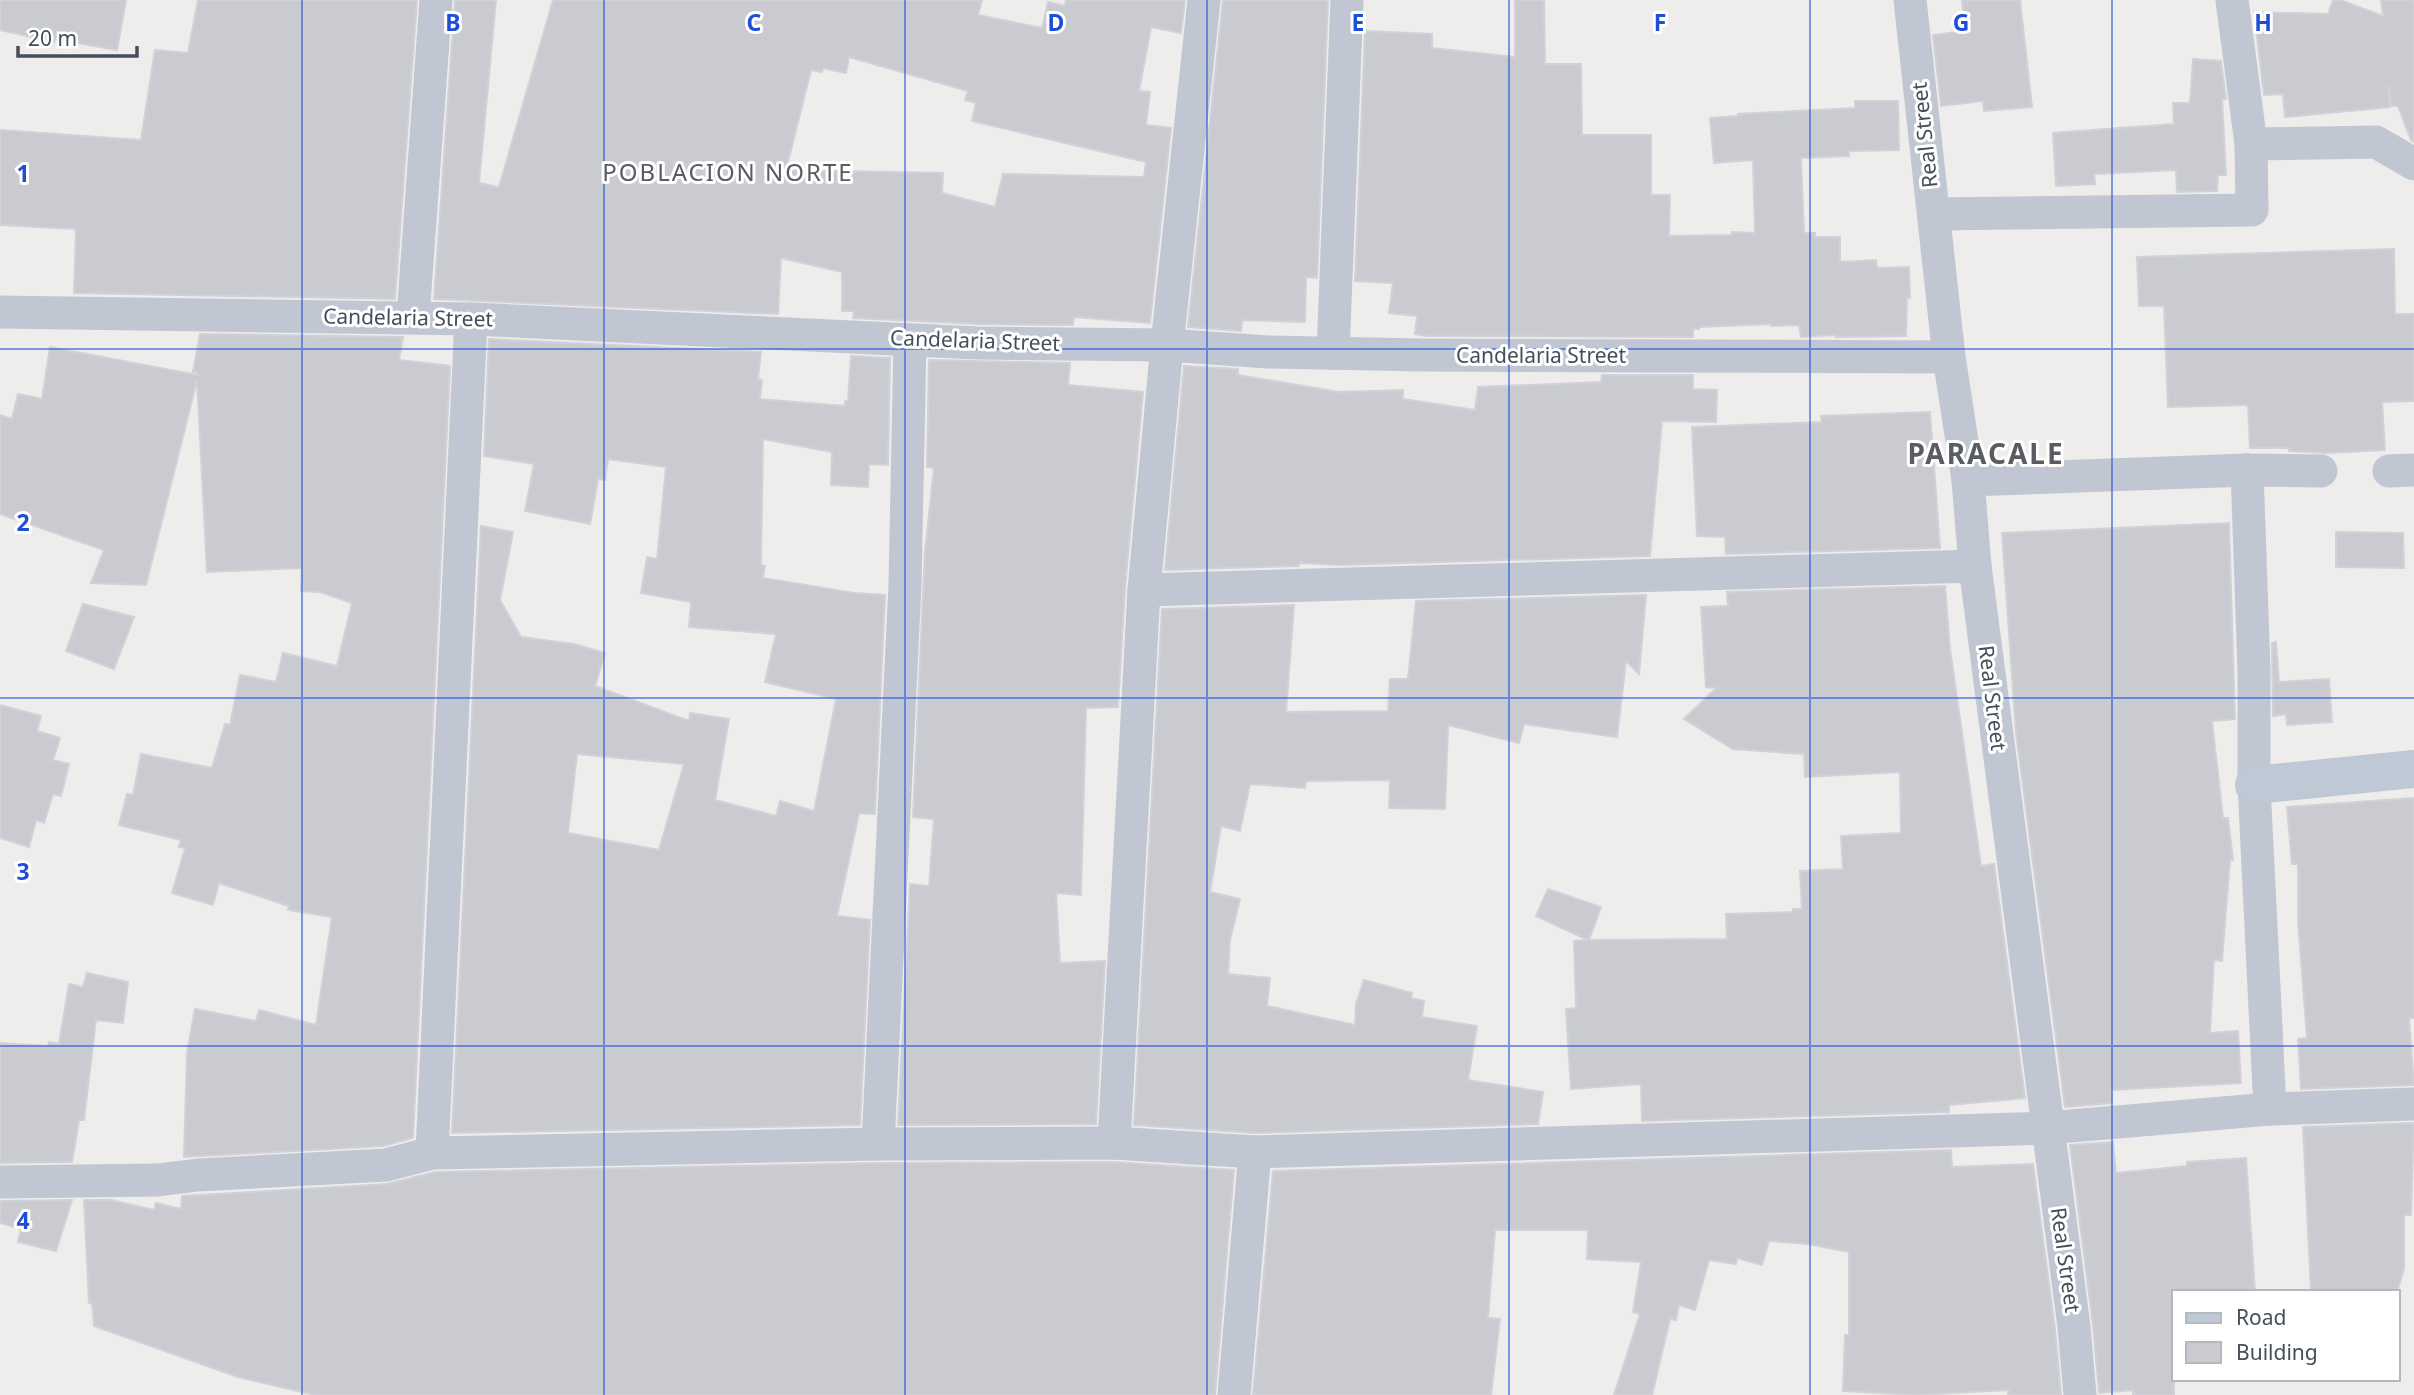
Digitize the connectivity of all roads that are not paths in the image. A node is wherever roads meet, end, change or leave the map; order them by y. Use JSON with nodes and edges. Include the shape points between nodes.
{"nodes":[{"id":1,"x":436,"y":0,"type":"edge"},
{"id":2,"x":1204,"y":0,"type":"edge"},
{"id":3,"x":1347,"y":0,"type":"edge"},
{"id":4,"x":1910,"y":0,"type":"edge"},
{"id":5,"x":2232,"y":0,"type":"edge"},
{"id":6,"x":2250,"y":144,"type":"junction"},
{"id":7,"x":2414,"y":164,"type":"edge"},
{"id":8,"x":1934,"y":214,"type":"junction"},
{"id":9,"x":0,"y":312,"type":"edge"},
{"id":10,"x":413,"y":317,"type":"junction"},
{"id":11,"x":471,"y":319,"type":"junction"},
{"id":12,"x":910,"y":340,"type":"junction"},
{"id":13,"x":1167,"y":345,"type":"junction"},
{"id":14,"x":1333,"y":353,"type":"junction"},
{"id":15,"x":1949,"y":357,"type":"junction"},
{"id":16,"x":2247,"y":470,"type":"junction"},
{"id":17,"x":2321,"y":471,"type":"dead end"},
{"id":18,"x":1968,"y":480,"type":"junction"},
{"id":19,"x":1975,"y":566,"type":"junction"},
{"id":20,"x":1144,"y":590,"type":"junction"},
{"id":21,"x":2414,"y":769,"type":"edge"},
{"id":22,"x":2254,"y":785,"type":"junction"},
{"id":23,"x":2414,"y":1104,"type":"edge"},
{"id":24,"x":2270,"y":1109,"type":"junction"},
{"id":25,"x":2047,"y":1128,"type":"junction"},
{"id":26,"x":1114,"y":1143,"type":"junction"},
{"id":27,"x":878,"y":1144,"type":"junction"},
{"id":28,"x":432,"y":1153,"type":"junction"},
{"id":29,"x":1255,"y":1153,"type":"junction"},
{"id":30,"x":0,"y":1182,"type":"edge"},
{"id":31,"x":1234,"y":1395,"type":"edge"},
{"id":32,"x":2080,"y":1395,"type":"edge"}],
"edges":[{"from":1,"to":10,"type":"street"},
{"from":2,"to":13,"type":"street"},
{"from":3,"to":14,"type":"street"},
{"from":4,"to":8,"type":"street","name":"Real Street"},
{"from":5,"to":6,"type":"street"},
{"from":6,"to":7,"type":"street","via":[[2376,142]]},
{"from":6,"to":8,"type":"street","via":[[2252,210]]},
{"from":8,"to":15,"type":"street","name":"Real Street"},
{"from":9,"to":10,"type":"street","name":"Candelaria Street"},
{"from":10,"to":11,"type":"street","name":"Candelaria Street"},
{"from":11,"to":12,"type":"street","name":"Candelaria Street"},
{"from":11,"to":28,"type":"street"},
{"from":12,"to":13,"type":"street","name":"Candelaria Street"},
{"from":12,"to":27,"type":"street","via":[[905,585]]},
{"from":13,"to":14,"type":"street","name":"Candelaria Street"},
{"from":13,"to":20,"type":"street"},
{"from":14,"to":15,"type":"street","name":"Candelaria Street"},
{"from":15,"to":18,"type":"street","name":"Real Street"},
{"from":16,"to":17,"type":"street"},
{"from":16,"to":18,"type":"street"},
{"from":16,"to":22,"type":"street"},
{"from":18,"to":19,"type":"street","name":"Real Street"},
{"from":19,"to":20,"type":"street"},
{"from":19,"to":25,"type":"street","name":"Real Street"},
{"from":20,"to":26,"type":"street"},
{"from":21,"to":22,"type":"main road"},
{"from":22,"to":24,"type":"street"},
{"from":23,"to":24,"type":"street"},
{"from":24,"to":25,"type":"street"},
{"from":25,"to":29,"type":"street"},
{"from":25,"to":32,"type":"street","name":"Real Street"},
{"from":26,"to":27,"type":"street"},
{"from":26,"to":29,"type":"street"},
{"from":27,"to":28,"type":"street"},
{"from":28,"to":30,"type":"street","via":[[386,1165],[158,1180]]},
{"from":29,"to":31,"type":"street"}]}
